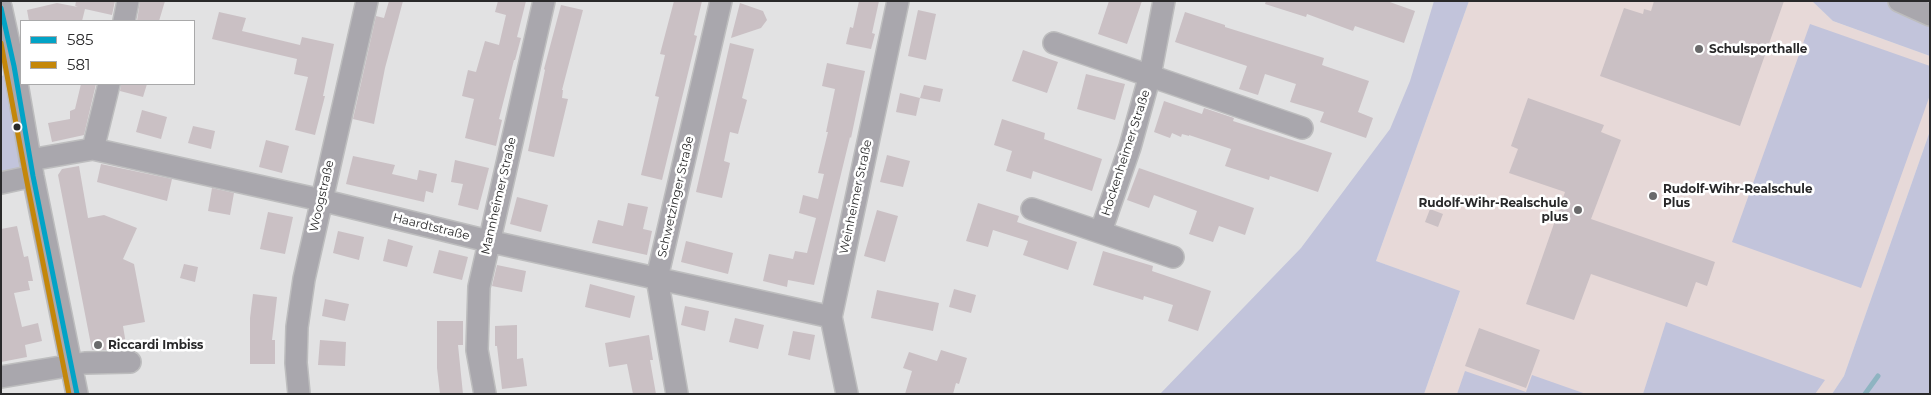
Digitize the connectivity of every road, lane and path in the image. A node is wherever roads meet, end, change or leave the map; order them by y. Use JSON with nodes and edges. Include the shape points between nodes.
{"nodes":[{"id":1,"x":128,"y":1,"type":"edge"},
{"id":2,"x":367,"y":1,"type":"edge"},
{"id":3,"x":544,"y":1,"type":"edge"},
{"id":4,"x":721,"y":1,"type":"edge"},
{"id":5,"x":898,"y":1,"type":"edge"},
{"id":6,"x":1164,"y":1,"type":"edge"},
{"id":7,"x":1899,"y":1,"type":"edge"},
{"id":8,"x":1,"y":6,"type":"edge"},
{"id":9,"x":1930,"y":15,"type":"edge"},
{"id":10,"x":124,"y":20,"type":"edge"},
{"id":11,"x":1054,"y":42,"type":"dead end"},
{"id":12,"x":8,"y":67,"type":"edge"},
{"id":13,"x":1150,"y":75,"type":"junction"},
{"id":14,"x":108,"y":85,"type":"edge"},
{"id":15,"x":1302,"y":128,"type":"dead end"},
{"id":16,"x":93,"y":149,"type":"junction"},
{"id":17,"x":32,"y":168,"type":"junction"},
{"id":18,"x":1,"y":183,"type":"edge"},
{"id":19,"x":321,"y":200,"type":"junction"},
{"id":20,"x":1032,"y":209,"type":"dead end"},
{"id":21,"x":1101,"y":231,"type":"junction"},
{"id":22,"x":488,"y":241,"type":"junction"},
{"id":23,"x":1173,"y":257,"type":"dead end"},
{"id":24,"x":657,"y":278,"type":"junction"},
{"id":25,"x":831,"y":317,"type":"junction"},
{"id":26,"x":130,"y":362,"type":"dead end"},
{"id":27,"x":73,"y":365,"type":"junction"},
{"id":28,"x":1,"y":377,"type":"edge"},
{"id":29,"x":78,"y":394,"type":"edge"},
{"id":30,"x":300,"y":394,"type":"edge"},
{"id":31,"x":485,"y":394,"type":"edge"},
{"id":32,"x":678,"y":394,"type":"edge"},
{"id":33,"x":846,"y":394,"type":"edge"}],
"edges":[{"from":1,"to":10,"type":"street"},
{"from":2,"to":19,"type":"street","name":"Woogstraße"},
{"from":3,"to":22,"type":"street","name":"Mannheimer Straße"},
{"from":4,"to":24,"type":"street","name":"Schwetzinger Straße"},
{"from":5,"to":25,"type":"street","name":"Weinheimer Straße"},
{"from":6,"to":13,"type":"street","name":"Hockenheimer Straße"},
{"from":7,"to":9,"type":"street"},
{"from":8,"to":12,"type":"street"},
{"from":11,"to":13,"type":"street","name":"Hockenheimer Straße"},
{"from":12,"to":17,"type":"street"},
{"from":13,"to":15,"type":"street","name":"Hockenheimer Straße"},
{"from":13,"to":21,"type":"street","name":"Hockenheimer Straße"},
{"from":14,"to":16,"type":"street"},
{"from":16,"to":17,"type":"street","name":"Haardtstraße"},
{"from":16,"to":19,"type":"street","name":"Haardtstraße"},
{"from":17,"to":18,"type":"street","name":"Haardtstraße"},
{"from":17,"to":27,"type":"street","via":[[30,207]]},
{"from":19,"to":22,"type":"street","name":"Haardtstraße"},
{"from":19,"to":30,"type":"street","name":"Woogstraße","via":[[297,327],[296,364]]},
{"from":20,"to":21,"type":"street","name":"Hockenheimer Straße"},
{"from":21,"to":23,"type":"street","name":"Hockenheimer Straße"},
{"from":22,"to":24,"type":"street","name":"Haardtstraße"},
{"from":22,"to":31,"type":"street","name":"Mannheimer Straße","via":[[479,287],[477,350]]},
{"from":24,"to":25,"type":"street","name":"Haardtstraße"},
{"from":24,"to":32,"type":"street","name":"Schwetzinger Straße"},
{"from":25,"to":33,"type":"street","name":"Weinheimer Straße"},
{"from":26,"to":27,"type":"street"},
{"from":27,"to":28,"type":"street"},
{"from":27,"to":29,"type":"street"}]}
